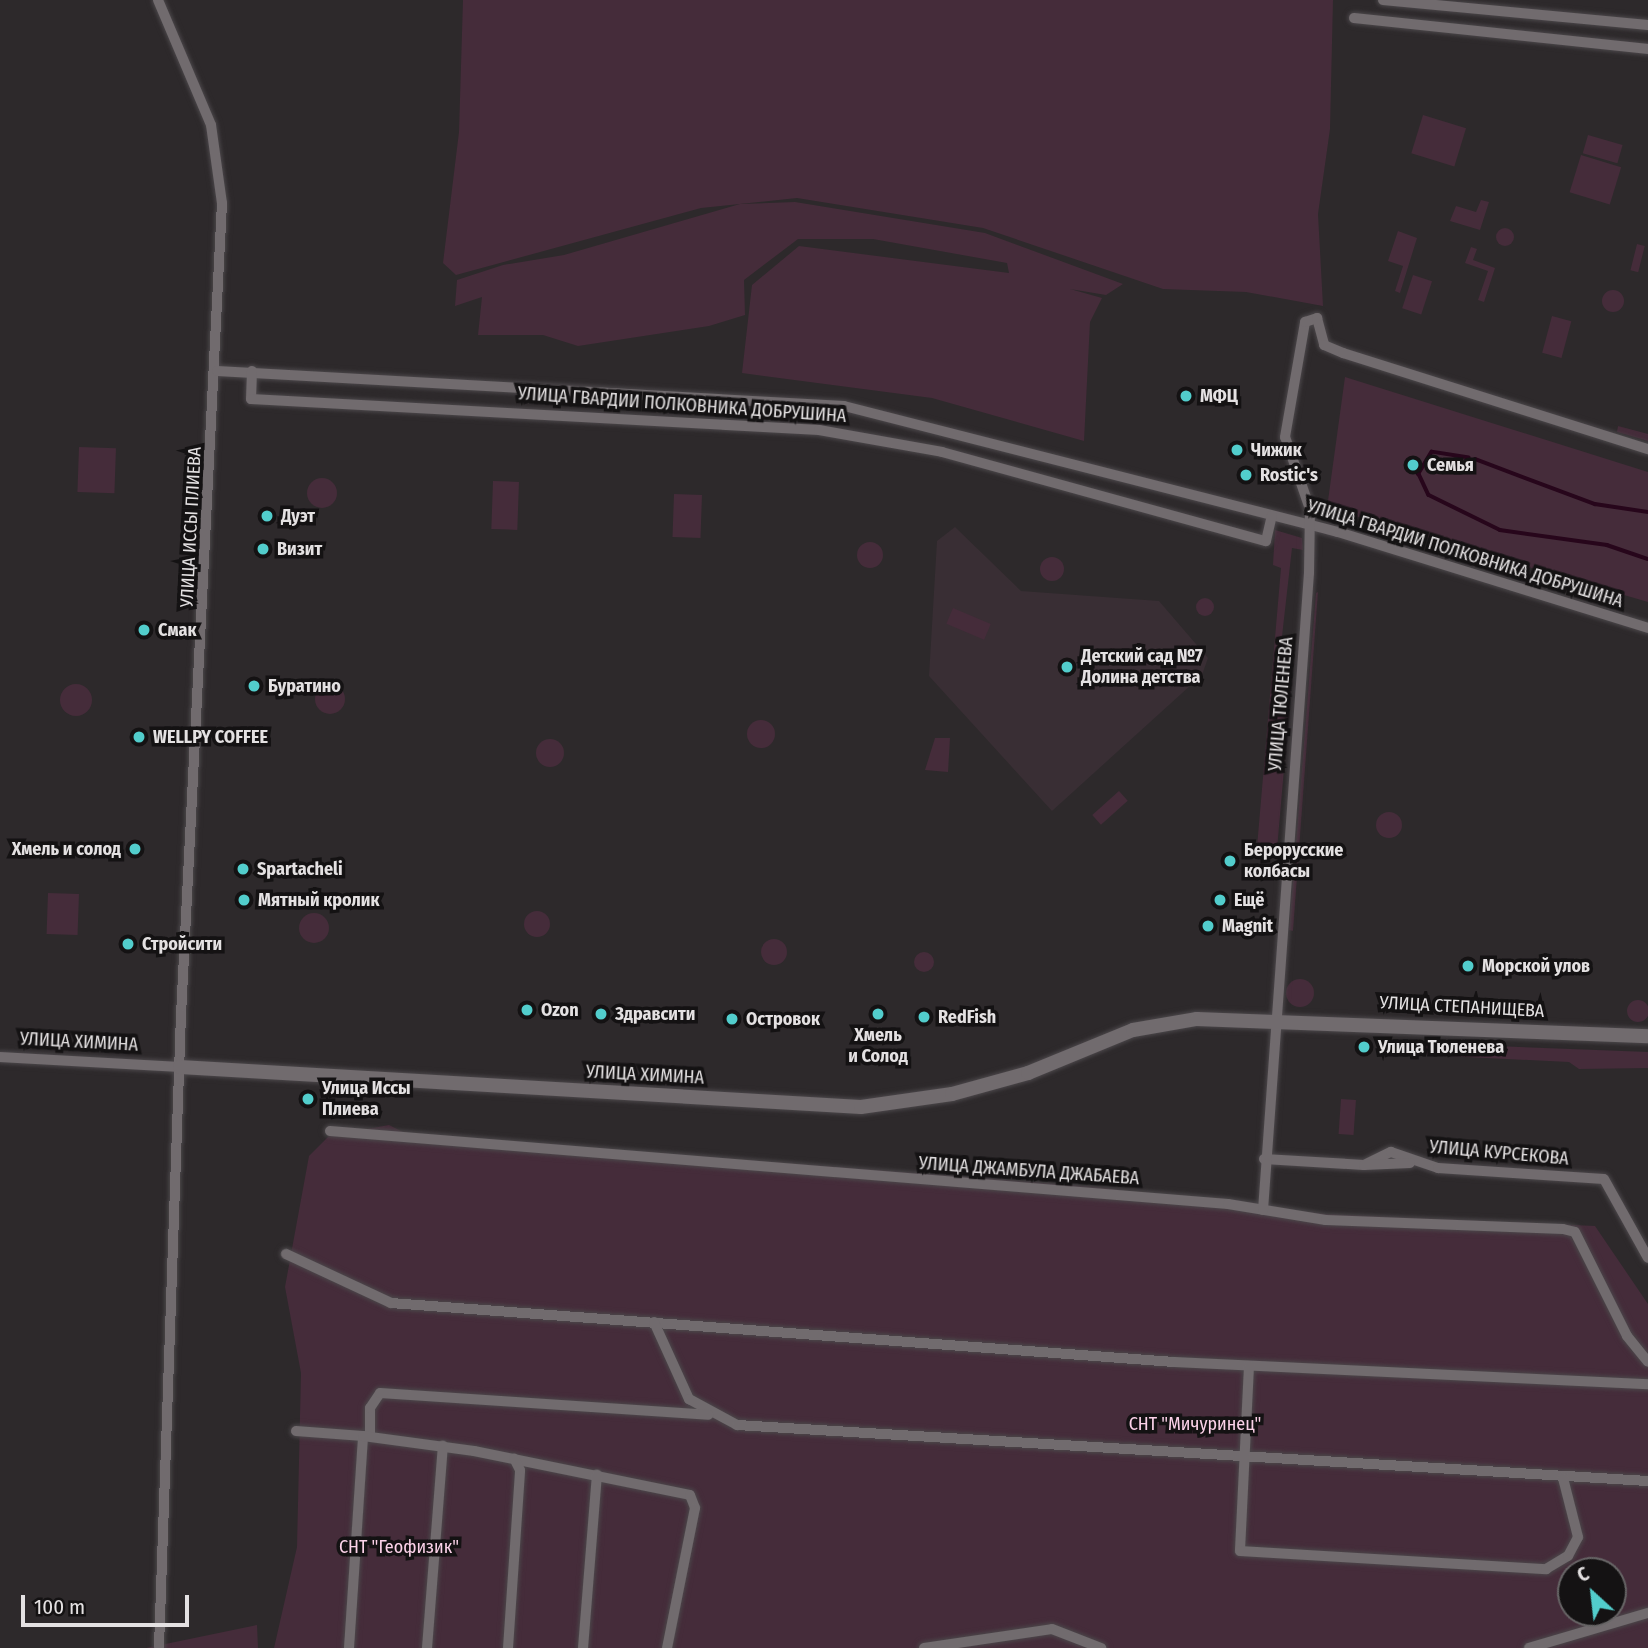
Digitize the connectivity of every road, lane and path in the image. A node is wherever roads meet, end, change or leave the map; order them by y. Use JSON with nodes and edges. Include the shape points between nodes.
{"nodes":[{"id":1,"x":158,"y":0,"type":"edge"},
{"id":2,"x":1383,"y":0,"type":"edge"},
{"id":3,"x":1354,"y":18,"type":"dead end"},
{"id":4,"x":1648,"y":25,"type":"edge"},
{"id":5,"x":1648,"y":49,"type":"edge"},
{"id":6,"x":217,"y":371,"type":"junction"},
{"id":7,"x":252,"y":371,"type":"junction"},
{"id":8,"x":1648,"y":449,"type":"edge"},
{"id":9,"x":1272,"y":516,"type":"junction"},
{"id":10,"x":1310,"y":525,"type":"junction"},
{"id":11,"x":1648,"y":628,"type":"edge"},
{"id":12,"x":1274,"y":1019,"type":"junction"},
{"id":13,"x":1648,"y":1035,"type":"edge"},
{"id":14,"x":0,"y":1057,"type":"edge"},
{"id":15,"x":180,"y":1066,"type":"junction"},
{"id":16,"x":330,"y":1131,"type":"dead end"},
{"id":17,"x":1264,"y":1159,"type":"junction"},
{"id":18,"x":1263,"y":1210,"type":"junction"},
{"id":19,"x":286,"y":1254,"type":"dead end"},
{"id":20,"x":1648,"y":1258,"type":"edge"},
{"id":21,"x":654,"y":1322,"type":"junction"},
{"id":22,"x":1648,"y":1362,"type":"edge"},
{"id":23,"x":1248,"y":1366,"type":"junction"},
{"id":24,"x":1648,"y":1384,"type":"edge"},
{"id":25,"x":708,"y":1415,"type":"junction"},
{"id":26,"x":296,"y":1431,"type":"dead end"},
{"id":27,"x":367,"y":1436,"type":"junction"},
{"id":28,"x":443,"y":1446,"type":"junction"},
{"id":29,"x":514,"y":1458,"type":"junction"},
{"id":30,"x":1243,"y":1461,"type":"junction"},
{"id":31,"x":597,"y":1475,"type":"junction"},
{"id":32,"x":1563,"y":1479,"type":"junction"},
{"id":33,"x":1648,"y":1481,"type":"edge"},
{"id":34,"x":1648,"y":1612,"type":"edge"},
{"id":35,"x":159,"y":1648,"type":"edge"},
{"id":36,"x":349,"y":1648,"type":"edge"},
{"id":37,"x":427,"y":1648,"type":"edge"},
{"id":38,"x":508,"y":1648,"type":"edge"},
{"id":39,"x":583,"y":1648,"type":"edge"},
{"id":40,"x":667,"y":1648,"type":"edge"},
{"id":41,"x":924,"y":1648,"type":"edge"},
{"id":42,"x":1101,"y":1648,"type":"edge"},
{"id":43,"x":1529,"y":1648,"type":"edge"}],
"edges":[{"from":1,"to":6,"type":"street","name":"УЛИЦА ИССЫ ПЛИЕВА","via":[[197,85],[217,159]]},
{"from":2,"to":4,"type":"street"},
{"from":3,"to":5,"type":"street"},
{"from":6,"to":7,"type":"street","name":"УЛИЦА ГВАРДИИ ПОЛКОВНИКА ДОБРУШИНА"},
{"from":6,"to":15,"type":"street","name":"УЛИЦА ИССЫ ПЛИЕВА"},
{"from":7,"to":9,"type":"street","name":"УЛИЦА ГВАРДИИ ПОЛКОВНИКА ДОБРУШИНА","via":[[844,406]]},
{"from":7,"to":9,"type":"street","name":"УЛИЦА ГВАРДИИ ПОЛКОВНИКА ДОБРУШИНА","via":[[251,399],[819,430],[942,452],[1266,541]]},
{"from":8,"to":10,"type":"street","name":"УЛИЦА ТЮЛЕНЕВА","via":[[1343,353],[1324,345],[1317,318],[1306,319],[1285,437]]},
{"from":9,"to":10,"type":"street","name":"УЛИЦА ГВАРДИИ ПОЛКОВНИКА ДОБРУШИНА"},
{"from":10,"to":11,"type":"street","name":"УЛИЦА ГВАРДИИ ПОЛКОВНИКА ДОБРУШИНА"},
{"from":10,"to":12,"type":"street","name":"УЛИЦА ТЮЛЕНЕВА"},
{"from":12,"to":13,"type":"street","name":"УЛИЦА СТЕПАНИЩЕВА"},
{"from":12,"to":15,"type":"street","name":"УЛИЦА ХИМИНА","via":[[1164,1022],[952,1094],[861,1107]]},
{"from":12,"to":17,"type":"street","name":"УЛИЦА ТЮЛЕНЕВА"},
{"from":14,"to":15,"type":"street","name":"УЛИЦА ХИМИНА"},
{"from":15,"to":35,"type":"street","name":"УЛИЦА ИССЫ ПЛИЕВА"},
{"from":16,"to":18,"type":"street","name":"УЛИЦА ДЖАМБУЛА ДЖАБАЕВА"},
{"from":17,"to":18,"type":"street","name":"УЛИЦА ТЮЛЕНЕВА"},
{"from":17,"to":20,"type":"street","name":"УЛИЦА КУРСЕКОВА","via":[[1364,1165],[1391,1152],[1410,1163],[1604,1178]]},
{"from":18,"to":22,"type":"street","name":"УЛИЦА ДЖАМБУЛА ДЖАБАЕВА","via":[[1326,1220],[1575,1231],[1627,1336]]},
{"from":19,"to":21,"type":"street","via":[[391,1303]]},
{"from":21,"to":23,"type":"street"},
{"from":21,"to":25,"type":"street","via":[[689,1399]]},
{"from":23,"to":24,"type":"street"},
{"from":23,"to":30,"type":"street"},
{"from":25,"to":27,"type":"street","via":[[380,1393],[370,1408]]},
{"from":25,"to":30,"type":"street","via":[[737,1425]]},
{"from":26,"to":27,"type":"street"},
{"from":27,"to":28,"type":"street"},
{"from":27,"to":36,"type":"street"},
{"from":28,"to":29,"type":"street"},
{"from":28,"to":37,"type":"street"},
{"from":29,"to":31,"type":"street"},
{"from":29,"to":38,"type":"street","via":[[520,1470]]},
{"from":30,"to":32,"type":"street"},
{"from":30,"to":32,"type":"street","via":[[1240,1551],[1514,1571],[1545,1569],[1568,1556],[1578,1537]]},
{"from":31,"to":39,"type":"street"},
{"from":31,"to":40,"type":"street","via":[[690,1495],[695,1508]]},
{"from":32,"to":33,"type":"street"},
{"from":34,"to":43,"type":"street"},
{"from":41,"to":42,"type":"street","via":[[1052,1629]]}]}
